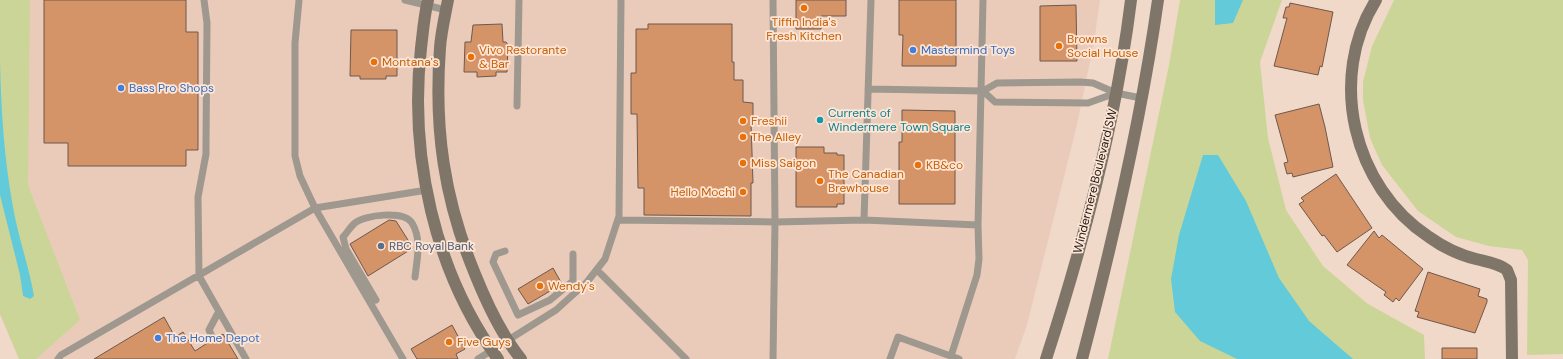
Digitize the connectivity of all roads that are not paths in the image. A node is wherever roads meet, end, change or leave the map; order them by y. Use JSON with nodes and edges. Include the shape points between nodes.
{"nodes":[{"id":1,"x":204,"y":0,"type":"edge"},
{"id":2,"x":299,"y":0,"type":"edge"},
{"id":3,"x":405,"y":0,"type":"edge"},
{"id":4,"x":519,"y":0,"type":"edge"},
{"id":5,"x":621,"y":0,"type":"edge"},
{"id":6,"x":773,"y":0,"type":"edge"},
{"id":7,"x":871,"y":0,"type":"edge"},
{"id":8,"x":984,"y":0,"type":"edge"},
{"id":9,"x":1131,"y":0,"type":"edge"},
{"id":10,"x":1158,"y":0,"type":"edge"},
{"id":11,"x":1376,"y":0,"type":"edge"},
{"id":12,"x":428,"y":2,"type":"edge"},
{"id":13,"x":447,"y":5,"type":"edge"},
{"id":14,"x":868,"y":89,"type":"junction"},
{"id":15,"x":983,"y":91,"type":"junction"},
{"id":16,"x":1116,"y":93,"type":"junction"},
{"id":17,"x":1141,"y":98,"type":"junction"},
{"id":18,"x":517,"y":106,"type":"dead end"},
{"id":19,"x":427,"y":190,"type":"junction"},
{"id":20,"x":315,"y":208,"type":"junction"},
{"id":21,"x":618,"y":220,"type":"junction"},
{"id":22,"x":864,"y":220,"type":"junction"},
{"id":23,"x":775,"y":222,"type":"junction"},
{"id":24,"x":978,"y":225,"type":"junction"},
{"id":25,"x":505,"y":251,"type":"dead end"},
{"id":26,"x":573,"y":254,"type":"dead end"},
{"id":27,"x":597,"y":270,"type":"junction"},
{"id":28,"x":199,"y":276,"type":"junction"},
{"id":29,"x":415,"y":277,"type":"dead end"},
{"id":30,"x":376,"y":300,"type":"dead end"},
{"id":31,"x":219,"y":311,"type":"junction"},
{"id":32,"x":213,"y":339,"type":"dead end"},
{"id":33,"x":508,"y":339,"type":"junction"},
{"id":34,"x":495,"y":355,"type":"edge"},
{"id":35,"x":951,"y":356,"type":"junction"},
{"id":36,"x":58,"y":359,"type":"edge"},
{"id":37,"x":246,"y":359,"type":"edge"},
{"id":38,"x":403,"y":359,"type":"edge"},
{"id":39,"x":478,"y":359,"type":"edge"},
{"id":40,"x":522,"y":359,"type":"edge"},
{"id":41,"x":686,"y":359,"type":"edge"},
{"id":42,"x":773,"y":359,"type":"edge"},
{"id":43,"x":890,"y":359,"type":"edge"},
{"id":44,"x":959,"y":359,"type":"edge"},
{"id":45,"x":1046,"y":359,"type":"edge"},
{"id":46,"x":1082,"y":359,"type":"edge"},
{"id":47,"x":1512,"y":359,"type":"edge"}],
"edges":[{"from":1,"to":28,"type":"lane","via":[[207,23],[206,154],[198,197]]},
{"from":2,"to":20,"type":"lane","via":[[295,44],[295,156],[300,176]]},
{"from":3,"to":12,"type":"lane"},
{"from":4,"to":18,"type":"lane"},
{"from":5,"to":21,"type":"lane"},
{"from":6,"to":23,"type":"lane"},
{"from":7,"to":14,"type":"lane"},
{"from":8,"to":15,"type":"lane"},
{"from":9,"to":16,"type":"street","name":"Windermere Boulevard SW"},
{"from":10,"to":17,"type":"street"},
{"from":11,"to":47,"type":"street","via":[[1362,27],[1351,76],[1352,112],[1362,152],[1381,188],[1414,226],[1446,248],[1497,264],[1507,270],[1511,280]]},
{"from":12,"to":13,"type":"lane"},
{"from":12,"to":19,"type":"street","via":[[419,67],[418,124]]},
{"from":13,"to":33,"type":"street","via":[[440,47],[438,131],[446,184],[459,236],[489,308]]},
{"from":14,"to":15,"type":"lane"},
{"from":14,"to":22,"type":"lane"},
{"from":15,"to":16,"type":"lane","via":[[997,82],[1080,82],[1093,83]]},
{"from":15,"to":16,"type":"lane","via":[[995,102],[1088,103]]},
{"from":15,"to":24,"type":"lane"},
{"from":16,"to":17,"type":"lane"},
{"from":16,"to":45,"type":"street","name":"Windermere Boulevard SW","via":[[1080,246]]},
{"from":17,"to":46,"type":"street"},
{"from":19,"to":20,"type":"lane"},
{"from":19,"to":34,"type":"street","via":[[444,256],[465,304]]},
{"from":20,"to":28,"type":"lane"},
{"from":20,"to":38,"type":"lane"},
{"from":21,"to":23,"type":"lane"},
{"from":21,"to":27,"type":"lane","via":[[605,259]]},
{"from":22,"to":23,"type":"lane"},
{"from":22,"to":24,"type":"lane"},
{"from":23,"to":42,"type":"lane"},
{"from":24,"to":35,"type":"lane","via":[[979,259],[976,275]]},
{"from":25,"to":26,"type":"lane","via":[[496,254],[492,262],[518,315],[550,300],[573,281]]},
{"from":27,"to":33,"type":"lane","via":[[556,310]]},
{"from":27,"to":41,"type":"lane"},
{"from":28,"to":31,"type":"lane"},
{"from":28,"to":36,"type":"lane"},
{"from":29,"to":30,"type":"lane","via":[[420,248],[412,222],[401,215],[385,214],[356,222],[343,237],[346,249]]},
{"from":31,"to":32,"type":"lane","via":[[209,330]]},
{"from":31,"to":37,"type":"lane"},
{"from":33,"to":34,"type":"lane"},
{"from":33,"to":40,"type":"street"},
{"from":34,"to":39,"type":"lane"},
{"from":35,"to":43,"type":"lane","via":[[898,337]]},
{"from":35,"to":44,"type":"lane"}]}
